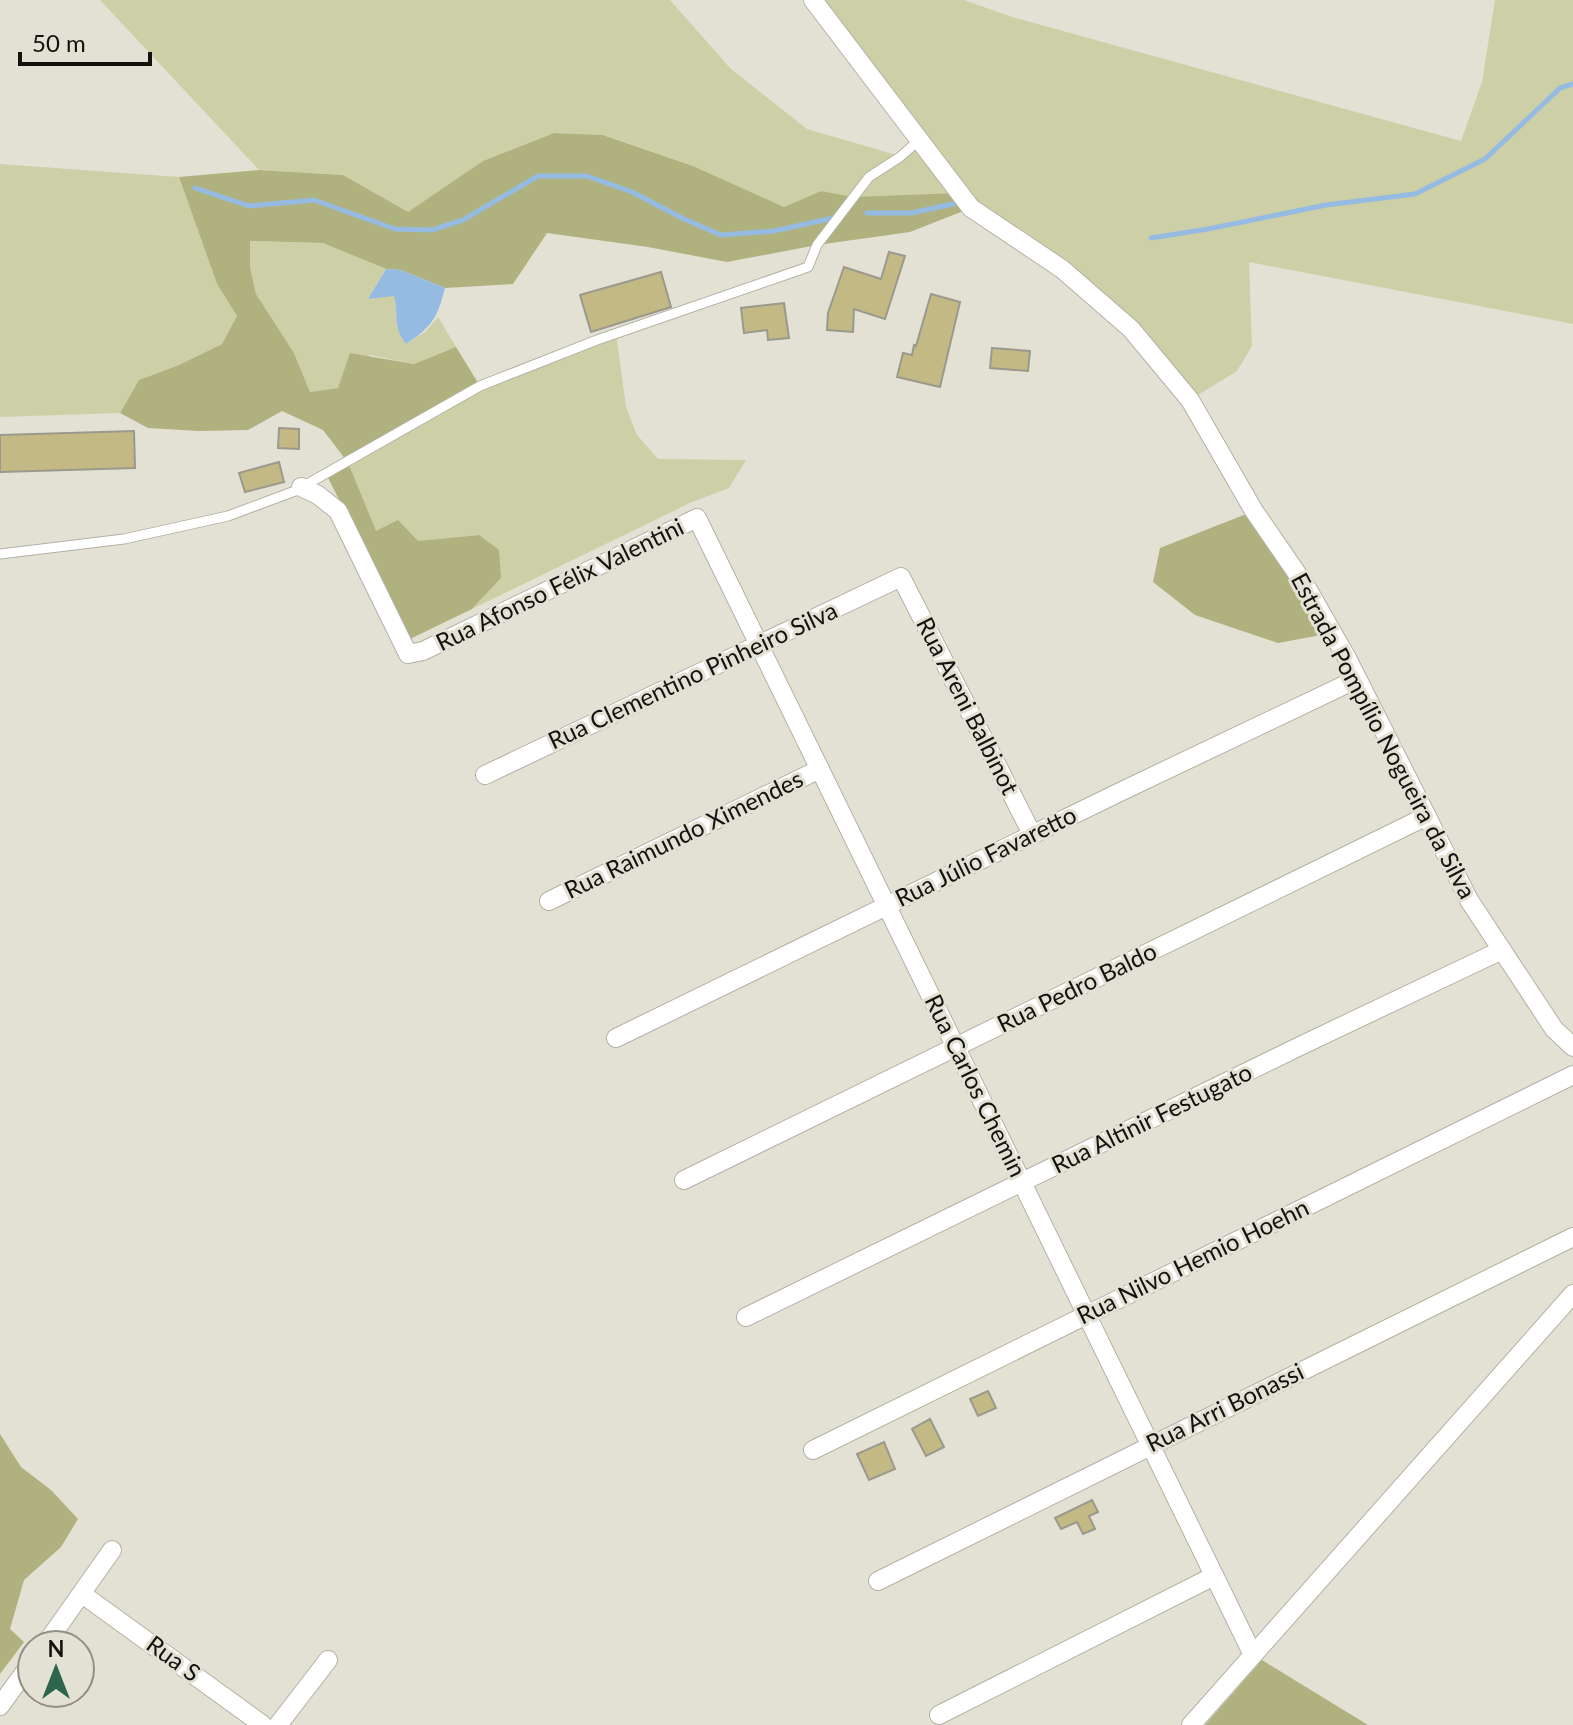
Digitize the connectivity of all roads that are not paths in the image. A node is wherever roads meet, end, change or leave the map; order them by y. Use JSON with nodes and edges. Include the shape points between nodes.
{"nodes":[{"id":1,"x":813,"y":0,"type":"edge"},
{"id":2,"x":919,"y":140,"type":"junction"},
{"id":3,"x":301,"y":487,"type":"junction"},
{"id":4,"x":697,"y":518,"type":"joint"},
{"id":5,"x":0,"y":554,"type":"edge"},
{"id":6,"x":901,"y":577,"type":"joint"},
{"id":7,"x":759,"y":645,"type":"junction"},
{"id":8,"x":1357,"y":679,"type":"junction"},
{"id":9,"x":820,"y":769,"type":"junction"},
{"id":10,"x":485,"y":775,"type":"dead end"},
{"id":11,"x":1427,"y":816,"type":"junction"},
{"id":12,"x":1032,"y":834,"type":"junction"},
{"id":13,"x":549,"y":901,"type":"dead end"},
{"id":14,"x":887,"y":906,"type":"junction"},
{"id":15,"x":1502,"y":950,"type":"junction"},
{"id":16,"x":616,"y":1038,"type":"dead end"},
{"id":17,"x":956,"y":1047,"type":"junction"},
{"id":18,"x":1573,"y":1047,"type":"edge"},
{"id":19,"x":1573,"y":1075,"type":"edge"},
{"id":20,"x":684,"y":1180,"type":"dead end"},
{"id":21,"x":1022,"y":1182,"type":"junction"},
{"id":22,"x":1573,"y":1237,"type":"edge"},
{"id":23,"x":1573,"y":1294,"type":"edge"},
{"id":24,"x":1086,"y":1315,"type":"junction"},
{"id":25,"x":746,"y":1317,"type":"dead end"},
{"id":26,"x":1150,"y":1446,"type":"junction"},
{"id":27,"x":813,"y":1450,"type":"dead end"},
{"id":28,"x":112,"y":1550,"type":"dead end"},
{"id":29,"x":1214,"y":1576,"type":"junction"},
{"id":30,"x":878,"y":1581,"type":"dead end"},
{"id":31,"x":82,"y":1594,"type":"junction"},
{"id":32,"x":57,"y":1629,"type":"edge"},
{"id":33,"x":1253,"y":1655,"type":"junction"},
{"id":34,"x":328,"y":1660,"type":"dead end"},
{"id":35,"x":16,"y":1684,"type":"edge"},
{"id":36,"x":0,"y":1706,"type":"edge"},
{"id":37,"x":939,"y":1715,"type":"dead end"},
{"id":38,"x":263,"y":1725,"type":"edge"},
{"id":39,"x":278,"y":1725,"type":"edge"},
{"id":40,"x":1191,"y":1725,"type":"edge"}],
"edges":[{"from":1,"to":2,"type":"street","name":"Estrada Pompílio Nogueira da Silva"},
{"from":2,"to":3,"type":"lane","via":[[869,177],[817,245],[808,267],[480,386]]},
{"from":2,"to":8,"type":"street","name":"Estrada Pompílio Nogueira da Silva","via":[[971,208],[1062,269],[1131,329],[1190,400]]},
{"from":3,"to":4,"type":"street","name":"Rua Afonso Félix Valentini","via":[[338,511],[408,654]]},
{"from":3,"to":5,"type":"lane","via":[[228,516],[124,539]]},
{"from":4,"to":7,"type":"street","name":"Rua Carlos Chemin"},
{"from":6,"to":7,"type":"street","name":"Rua Clementino Pinheiro Silva"},
{"from":6,"to":12,"type":"street","name":"Rua Areni Balbinot"},
{"from":7,"to":9,"type":"street","name":"Rua Carlos Chemin"},
{"from":7,"to":10,"type":"street","name":"Rua Clementino Pinheiro Silva"},
{"from":8,"to":11,"type":"street","name":"Estrada Pompílio Nogueira da Silva"},
{"from":8,"to":12,"type":"street","name":"Rua Júlio Favaretto"},
{"from":9,"to":13,"type":"street","name":"Rua Raimundo Ximendes"},
{"from":9,"to":14,"type":"street","name":"Rua Carlos Chemin"},
{"from":11,"to":15,"type":"street","name":"Estrada Pompílio Nogueira da Silva","via":[[1469,900]]},
{"from":11,"to":17,"type":"street","name":"Rua Pedro Baldo"},
{"from":12,"to":14,"type":"street","name":"Rua Júlio Favaretto"},
{"from":14,"to":16,"type":"street","name":"Rua Júlio Favaretto"},
{"from":14,"to":17,"type":"street","name":"Rua Carlos Chemin"},
{"from":15,"to":18,"type":"street","name":"Estrada Pompílio Nogueira da Silva","via":[[1554,1029]]},
{"from":15,"to":21,"type":"street","name":"Rua Altinir Festugato"},
{"from":17,"to":20,"type":"street","name":"Rua Pedro Baldo"},
{"from":17,"to":21,"type":"street","name":"Rua Carlos Chemin"},
{"from":19,"to":24,"type":"street","name":"Rua Nilvo Hemio Hoehn"},
{"from":21,"to":24,"type":"street","name":"Rua Carlos Chemin"},
{"from":21,"to":25,"type":"street","name":"Rua Altinir Festugato"},
{"from":22,"to":26,"type":"street","name":"Rua Arri Bonassi"},
{"from":23,"to":33,"type":"street"},
{"from":24,"to":26,"type":"street","name":"Rua Carlos Chemin"},
{"from":24,"to":27,"type":"street","name":"Rua Nilvo Hemio Hoehn"},
{"from":26,"to":29,"type":"street","name":"Rua Carlos Chemin"},
{"from":26,"to":30,"type":"street","name":"Rua Arri Bonassi"},
{"from":28,"to":31,"type":"street"},
{"from":29,"to":33,"type":"street","name":"Rua Carlos Chemin"},
{"from":29,"to":37,"type":"street"},
{"from":31,"to":32,"type":"street"},
{"from":31,"to":38,"type":"street","name":"Rua S"},
{"from":33,"to":40,"type":"street"},
{"from":34,"to":39,"type":"street"},
{"from":35,"to":36,"type":"street"}]}
